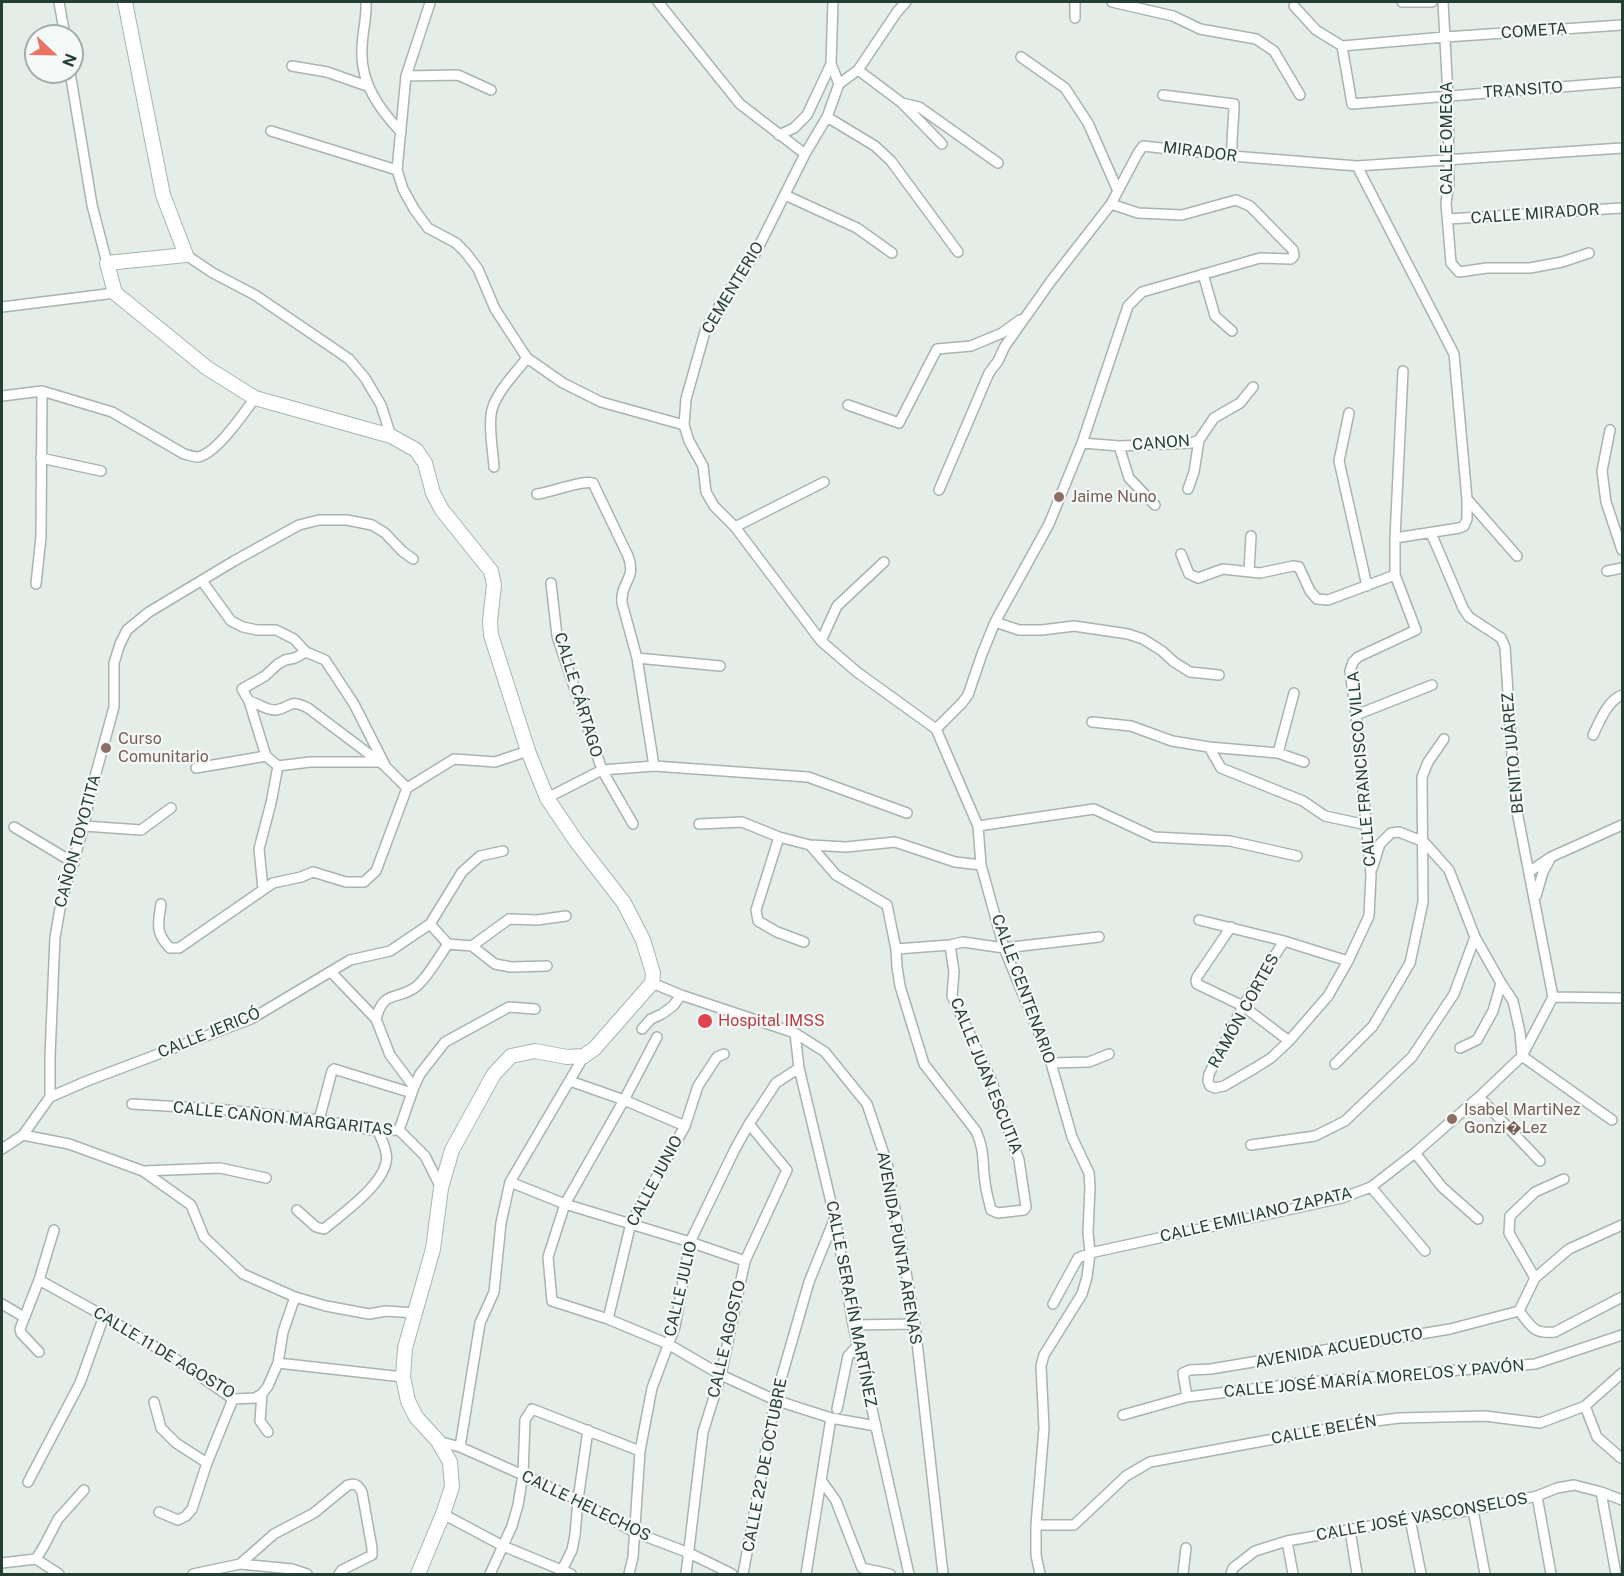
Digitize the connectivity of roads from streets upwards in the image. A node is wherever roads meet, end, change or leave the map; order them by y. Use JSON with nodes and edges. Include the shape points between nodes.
{"nodes":[{"id":1,"x":59,"y":2,"type":"edge"},
{"id":2,"x":125,"y":2,"type":"edge"},
{"id":3,"x":366,"y":2,"type":"edge"},
{"id":4,"x":658,"y":2,"type":"edge"},
{"id":5,"x":833,"y":2,"type":"edge"},
{"id":6,"x":906,"y":2,"type":"edge"},
{"id":7,"x":1075,"y":2,"type":"edge"},
{"id":8,"x":1112,"y":2,"type":"edge"},
{"id":9,"x":1402,"y":2,"type":"edge"},
{"id":10,"x":1432,"y":2,"type":"edge"},
{"id":11,"x":1443,"y":2,"type":"edge"},
{"id":12,"x":430,"y":3,"type":"dead end"},
{"id":13,"x":1294,"y":6,"type":"dead end"},
{"id":14,"x":1075,"y":18,"type":"dead end"},
{"id":15,"x":63,"y":24,"type":"edge"},
{"id":16,"x":1623,"y":25,"type":"edge"},
{"id":17,"x":1445,"y":37,"type":"junction"},
{"id":18,"x":1342,"y":46,"type":"junction"},
{"id":19,"x":1022,"y":57,"type":"dead end"},
{"id":20,"x":831,"y":64,"type":"junction"},
{"id":21,"x":292,"y":66,"type":"dead end"},
{"id":22,"x":858,"y":70,"type":"junction"},
{"id":23,"x":406,"y":76,"type":"junction"},
{"id":24,"x":1623,"y":82,"type":"edge"},
{"id":25,"x":72,"y":84,"type":"edge"},
{"id":26,"x":840,"y":84,"type":"junction"},
{"id":27,"x":367,"y":86,"type":"junction"},
{"id":28,"x":491,"y":90,"type":"dead end"},
{"id":29,"x":1163,"y":95,"type":"dead end"},
{"id":30,"x":1300,"y":95,"type":"dead end"},
{"id":31,"x":1448,"y":96,"type":"junction"},
{"id":32,"x":902,"y":103,"type":"junction"},
{"id":33,"x":827,"y":117,"type":"junction"},
{"id":34,"x":271,"y":131,"type":"dead end"},
{"id":35,"x":401,"y":132,"type":"junction"},
{"id":36,"x":779,"y":135,"type":"junction"},
{"id":37,"x":942,"y":144,"type":"dead end"},
{"id":38,"x":1623,"y":148,"type":"edge"},
{"id":39,"x":805,"y":154,"type":"junction"},
{"id":40,"x":1232,"y":156,"type":"junction"},
{"id":41,"x":1449,"y":159,"type":"junction"},
{"id":42,"x":998,"y":163,"type":"dead end"},
{"id":43,"x":1357,"y":166,"type":"junction"},
{"id":44,"x":397,"y":170,"type":"junction"},
{"id":45,"x":1118,"y":192,"type":"junction"},
{"id":46,"x":785,"y":195,"type":"junction"},
{"id":47,"x":1110,"y":204,"type":"junction"},
{"id":48,"x":1623,"y":208,"type":"edge"},
{"id":49,"x":1448,"y":219,"type":"junction"},
{"id":50,"x":958,"y":252,"type":"dead end"},
{"id":51,"x":892,"y":253,"type":"dead end"},
{"id":52,"x":1589,"y":253,"type":"dead end"},
{"id":53,"x":186,"y":255,"type":"junction"},
{"id":54,"x":107,"y":263,"type":"junction"},
{"id":55,"x":1203,"y":274,"type":"junction"},
{"id":56,"x":115,"y":293,"type":"junction"},
{"id":57,"x":2,"y":307,"type":"edge"},
{"id":58,"x":1029,"y":313,"type":"junction"},
{"id":59,"x":1232,"y":331,"type":"dead end"},
{"id":60,"x":527,"y":358,"type":"junction"},
{"id":61,"x":1403,"y":371,"type":"dead end"},
{"id":62,"x":1253,"y":387,"type":"dead end"},
{"id":63,"x":42,"y":391,"type":"junction"},
{"id":64,"x":2,"y":396,"type":"edge"},
{"id":65,"x":255,"y":398,"type":"junction"},
{"id":66,"x":848,"y":405,"type":"dead end"},
{"id":67,"x":1349,"y":413,"type":"dead end"},
{"id":68,"x":684,"y":425,"type":"junction"},
{"id":69,"x":1610,"y":430,"type":"dead end"},
{"id":70,"x":391,"y":436,"type":"junction"},
{"id":71,"x":1199,"y":440,"type":"junction"},
{"id":72,"x":1082,"y":443,"type":"junction"},
{"id":73,"x":1119,"y":446,"type":"junction"},
{"id":74,"x":41,"y":458,"type":"junction"},
{"id":75,"x":495,"y":467,"type":"dead end"},
{"id":76,"x":101,"y":471,"type":"dead end"},
{"id":77,"x":824,"y":482,"type":"dead end"},
{"id":78,"x":1188,"y":489,"type":"dead end"},
{"id":79,"x":939,"y":490,"type":"dead end"},
{"id":80,"x":537,"y":494,"type":"dead end"},
{"id":81,"x":1467,"y":499,"type":"junction"},
{"id":82,"x":1155,"y":505,"type":"dead end"},
{"id":83,"x":735,"y":527,"type":"junction"},
{"id":84,"x":1431,"y":532,"type":"junction"},
{"id":85,"x":1251,"y":536,"type":"dead end"},
{"id":86,"x":1395,"y":538,"type":"junction"},
{"id":87,"x":1623,"y":550,"type":"edge"},
{"id":88,"x":1181,"y":554,"type":"dead end"},
{"id":89,"x":1517,"y":556,"type":"dead end"},
{"id":90,"x":413,"y":559,"type":"dead end"},
{"id":91,"x":884,"y":562,"type":"dead end"},
{"id":92,"x":1623,"y":568,"type":"edge"},
{"id":93,"x":1249,"y":571,"type":"junction"},
{"id":94,"x":1607,"y":571,"type":"dead end"},
{"id":95,"x":1395,"y":575,"type":"junction"},
{"id":96,"x":202,"y":581,"type":"junction"},
{"id":97,"x":551,"y":583,"type":"dead end"},
{"id":98,"x":36,"y":584,"type":"dead end"},
{"id":99,"x":1367,"y":586,"type":"junction"},
{"id":100,"x":995,"y":622,"type":"junction"},
{"id":101,"x":821,"y":641,"type":"junction"},
{"id":102,"x":306,"y":652,"type":"junction"},
{"id":103,"x":637,"y":658,"type":"junction"},
{"id":104,"x":720,"y":666,"type":"dead end"},
{"id":105,"x":1219,"y":675,"type":"dead end"},
{"id":106,"x":1432,"y":685,"type":"dead end"},
{"id":107,"x":1294,"y":693,"type":"dead end"},
{"id":108,"x":1623,"y":695,"type":"edge"},
{"id":109,"x":249,"y":701,"type":"junction"},
{"id":110,"x":1356,"y":715,"type":"junction"},
{"id":111,"x":1092,"y":722,"type":"dead end"},
{"id":112,"x":936,"y":729,"type":"junction"},
{"id":113,"x":1593,"y":735,"type":"dead end"},
{"id":114,"x":1444,"y":739,"type":"dead end"},
{"id":115,"x":1209,"y":747,"type":"junction"},
{"id":116,"x":528,"y":751,"type":"junction"},
{"id":117,"x":1278,"y":753,"type":"junction"},
{"id":118,"x":266,"y":756,"type":"junction"},
{"id":119,"x":1304,"y":762,"type":"dead end"},
{"id":120,"x":382,"y":764,"type":"junction"},
{"id":121,"x":278,"y":766,"type":"junction"},
{"id":122,"x":654,"y":766,"type":"junction"},
{"id":123,"x":196,"y":768,"type":"dead end"},
{"id":124,"x":602,"y":771,"type":"junction"},
{"id":125,"x":406,"y":788,"type":"junction"},
{"id":126,"x":547,"y":798,"type":"junction"},
{"id":127,"x":171,"y":808,"type":"dead end"},
{"id":128,"x":907,"y":813,"type":"dead end"},
{"id":129,"x":633,"y":824,"type":"dead end"},
{"id":130,"x":699,"y":824,"type":"dead end"},
{"id":131,"x":1367,"y":825,"type":"junction"},
{"id":132,"x":1623,"y":825,"type":"edge"},
{"id":133,"x":84,"y":826,"type":"junction"},
{"id":134,"x":978,"y":826,"type":"junction"},
{"id":135,"x":14,"y":827,"type":"dead end"},
{"id":136,"x":779,"y":837,"type":"junction"},
{"id":137,"x":1424,"y":842,"type":"junction"},
{"id":138,"x":810,"y":844,"type":"junction"},
{"id":139,"x":503,"y":851,"type":"dead end"},
{"id":140,"x":1297,"y":856,"type":"dead end"},
{"id":141,"x":1551,"y":857,"type":"junction"},
{"id":142,"x":74,"y":863,"type":"junction"},
{"id":143,"x":981,"y":865,"type":"junction"},
{"id":144,"x":1529,"y":872,"type":"junction"},
{"id":145,"x":1371,"y":875,"type":"junction"},
{"id":146,"x":262,"y":889,"type":"junction"},
{"id":147,"x":1536,"y":901,"type":"junction"},
{"id":148,"x":161,"y":904,"type":"dead end"},
{"id":149,"x":566,"y":916,"type":"dead end"},
{"id":150,"x":1199,"y":920,"type":"dead end"},
{"id":151,"x":430,"y":924,"type":"junction"},
{"id":152,"x":1231,"y":927,"type":"junction"},
{"id":153,"x":1099,"y":937,"type":"dead end"},
{"id":154,"x":1475,"y":937,"type":"junction"},
{"id":155,"x":1284,"y":941,"type":"junction"},
{"id":156,"x":804,"y":942,"type":"dead end"},
{"id":157,"x":448,"y":944,"type":"junction"},
{"id":158,"x":950,"y":945,"type":"junction"},
{"id":159,"x":472,"y":946,"type":"junction"},
{"id":160,"x":1004,"y":948,"type":"junction"},
{"id":161,"x":896,"y":949,"type":"junction"},
{"id":162,"x":1348,"y":961,"type":"junction"},
{"id":163,"x":547,"y":966,"type":"dead end"},
{"id":164,"x":331,"y":972,"type":"junction"},
{"id":165,"x":652,"y":983,"type":"junction"},
{"id":166,"x":1501,"y":983,"type":"junction"},
{"id":167,"x":681,"y":995,"type":"junction"},
{"id":168,"x":1553,"y":997,"type":"junction"},
{"id":169,"x":1623,"y":998,"type":"edge"},
{"id":170,"x":1243,"y":1006,"type":"junction"},
{"id":171,"x":535,"y":1009,"type":"dead end"},
{"id":172,"x":376,"y":1019,"type":"junction"},
{"id":173,"x":642,"y":1029,"type":"dead end"},
{"id":174,"x":795,"y":1033,"type":"junction"},
{"id":175,"x":657,"y":1037,"type":"dead end"},
{"id":176,"x":1289,"y":1041,"type":"junction"},
{"id":177,"x":1460,"y":1048,"type":"dead end"},
{"id":178,"x":724,"y":1054,"type":"dead end"},
{"id":179,"x":1109,"y":1054,"type":"dead end"},
{"id":180,"x":584,"y":1056,"type":"junction"},
{"id":181,"x":1522,"y":1056,"type":"junction"},
{"id":182,"x":1051,"y":1063,"type":"junction"},
{"id":183,"x":1335,"y":1064,"type":"dead end"},
{"id":184,"x":799,"y":1068,"type":"junction"},
{"id":185,"x":570,"y":1081,"type":"junction"},
{"id":186,"x":413,"y":1090,"type":"junction"},
{"id":187,"x":1479,"y":1096,"type":"junction"},
{"id":188,"x":50,"y":1097,"type":"junction"},
{"id":189,"x":624,"y":1100,"type":"junction"},
{"id":190,"x":132,"y":1104,"type":"dead end"},
{"id":191,"x":319,"y":1120,"type":"junction"},
{"id":192,"x":1612,"y":1120,"type":"dead end"},
{"id":193,"x":749,"y":1124,"type":"junction"},
{"id":194,"x":685,"y":1126,"type":"junction"},
{"id":195,"x":399,"y":1130,"type":"junction"},
{"id":196,"x":378,"y":1131,"type":"junction"},
{"id":197,"x":22,"y":1135,"type":"junction"},
{"id":198,"x":1251,"y":1145,"type":"dead end"},
{"id":199,"x":2,"y":1149,"type":"edge"},
{"id":200,"x":1415,"y":1153,"type":"junction"},
{"id":201,"x":1540,"y":1161,"type":"dead end"},
{"id":202,"x":143,"y":1171,"type":"junction"},
{"id":203,"x":266,"y":1178,"type":"dead end"},
{"id":204,"x":1564,"y":1179,"type":"dead end"},
{"id":205,"x":510,"y":1182,"type":"junction"},
{"id":206,"x":1371,"y":1187,"type":"junction"},
{"id":207,"x":441,"y":1188,"type":"junction"},
{"id":208,"x":565,"y":1204,"type":"junction"},
{"id":209,"x":297,"y":1210,"type":"dead end"},
{"id":210,"x":835,"y":1219,"type":"junction"},
{"id":211,"x":1478,"y":1219,"type":"dead end"},
{"id":212,"x":631,"y":1223,"type":"junction"},
{"id":213,"x":1623,"y":1225,"type":"edge"},
{"id":214,"x":54,"y":1230,"type":"dead end"},
{"id":215,"x":690,"y":1242,"type":"junction"},
{"id":216,"x":1425,"y":1251,"type":"dead end"},
{"id":217,"x":1090,"y":1252,"type":"junction"},
{"id":218,"x":745,"y":1261,"type":"junction"},
{"id":219,"x":1535,"y":1278,"type":"junction"},
{"id":220,"x":39,"y":1280,"type":"junction"},
{"id":221,"x":295,"y":1297,"type":"junction"},
{"id":222,"x":1623,"y":1297,"type":"edge"},
{"id":223,"x":2,"y":1304,"type":"edge"},
{"id":224,"x":1053,"y":1304,"type":"dead end"},
{"id":225,"x":1519,"y":1311,"type":"junction"},
{"id":226,"x":414,"y":1313,"type":"junction"},
{"id":227,"x":104,"y":1316,"type":"junction"},
{"id":228,"x":24,"y":1317,"type":"junction"},
{"id":229,"x":608,"y":1319,"type":"junction"},
{"id":230,"x":915,"y":1324,"type":"junction"},
{"id":231,"x":854,"y":1325,"type":"junction"},
{"id":232,"x":1623,"y":1335,"type":"edge"},
{"id":233,"x":668,"y":1344,"type":"junction"},
{"id":234,"x":858,"y":1345,"type":"junction"},
{"id":235,"x":39,"y":1352,"type":"dead end"},
{"id":236,"x":278,"y":1363,"type":"junction"},
{"id":237,"x":1623,"y":1373,"type":"edge"},
{"id":238,"x":721,"y":1375,"type":"junction"},
{"id":239,"x":403,"y":1377,"type":"junction"},
{"id":240,"x":262,"y":1394,"type":"junction"},
{"id":241,"x":1187,"y":1397,"type":"junction"},
{"id":242,"x":233,"y":1399,"type":"junction"},
{"id":243,"x":775,"y":1401,"type":"junction"},
{"id":244,"x":154,"y":1402,"type":"dead end"},
{"id":245,"x":1585,"y":1406,"type":"junction"},
{"id":246,"x":837,"y":1409,"type":"dead end"},
{"id":247,"x":1123,"y":1415,"type":"dead end"},
{"id":248,"x":831,"y":1418,"type":"junction"},
{"id":249,"x":876,"y":1426,"type":"junction"},
{"id":250,"x":588,"y":1430,"type":"junction"},
{"id":251,"x":268,"y":1432,"type":"dead end"},
{"id":252,"x":438,"y":1441,"type":"junction"},
{"id":253,"x":460,"y":1448,"type":"junction"},
{"id":254,"x":640,"y":1450,"type":"junction"},
{"id":255,"x":1621,"y":1458,"type":"dead end"},
{"id":256,"x":207,"y":1463,"type":"junction"},
{"id":257,"x":523,"y":1475,"type":"junction"},
{"id":258,"x":821,"y":1480,"type":"junction"},
{"id":259,"x":28,"y":1482,"type":"dead end"},
{"id":260,"x":84,"y":1490,"type":"dead end"},
{"id":261,"x":1601,"y":1492,"type":"junction"},
{"id":262,"x":1537,"y":1496,"type":"junction"},
{"id":263,"x":578,"y":1500,"type":"junction"},
{"id":264,"x":1623,"y":1500,"type":"edge"},
{"id":265,"x":1473,"y":1510,"type":"junction"},
{"id":266,"x":159,"y":1512,"type":"dead end"},
{"id":267,"x":444,"y":1514,"type":"junction"},
{"id":268,"x":1410,"y":1519,"type":"junction"},
{"id":269,"x":1036,"y":1525,"type":"junction"},
{"id":270,"x":1350,"y":1530,"type":"junction"},
{"id":271,"x":634,"y":1532,"type":"junction"},
{"id":272,"x":1287,"y":1541,"type":"junction"},
{"id":273,"x":503,"y":1546,"type":"junction"},
{"id":274,"x":1186,"y":1548,"type":"dead end"},
{"id":275,"x":690,"y":1554,"type":"junction"},
{"id":276,"x":36,"y":1559,"type":"junction"},
{"id":277,"x":2,"y":1563,"type":"edge"},
{"id":278,"x":240,"y":1564,"type":"junction"},
{"id":279,"x":861,"y":1571,"type":"edge"},
{"id":280,"x":564,"y":1573,"type":"edge"},
{"id":281,"x":59,"y":1575,"type":"edge"},
{"id":282,"x":193,"y":1575,"type":"edge"},
{"id":283,"x":307,"y":1575,"type":"edge"},
{"id":284,"x":339,"y":1575,"type":"edge"},
{"id":285,"x":418,"y":1575,"type":"edge"},
{"id":286,"x":490,"y":1575,"type":"edge"},
{"id":287,"x":629,"y":1575,"type":"edge"},
{"id":288,"x":686,"y":1575,"type":"edge"},
{"id":289,"x":732,"y":1575,"type":"edge"},
{"id":290,"x":743,"y":1575,"type":"edge"},
{"id":291,"x":806,"y":1575,"type":"edge"},
{"id":292,"x":890,"y":1575,"type":"edge"},
{"id":293,"x":909,"y":1575,"type":"edge"},
{"id":294,"x":943,"y":1575,"type":"edge"},
{"id":295,"x":1040,"y":1575,"type":"edge"},
{"id":296,"x":1183,"y":1575,"type":"edge"},
{"id":297,"x":1231,"y":1575,"type":"edge"},
{"id":298,"x":1293,"y":1575,"type":"edge"},
{"id":299,"x":1358,"y":1575,"type":"edge"},
{"id":300,"x":1421,"y":1575,"type":"edge"},
{"id":301,"x":1485,"y":1575,"type":"edge"},
{"id":302,"x":1551,"y":1575,"type":"edge"},
{"id":303,"x":1616,"y":1575,"type":"edge"}],
"edges":[{"from":1,"to":15,"type":"street"},
{"from":2,"to":53,"type":"street","via":[[163,195]]},
{"from":3,"to":27,"type":"street","via":[[362,51]]},
{"from":4,"to":36,"type":"street","via":[[740,104]]},
{"from":5,"to":20,"type":"street"},
{"from":6,"to":22,"type":"street"},
{"from":7,"to":14,"type":"street"},
{"from":8,"to":30,"type":"street","via":[[1173,16],[1200,29],[1256,39],[1274,51]]},
{"from":9,"to":10,"type":"street"},
{"from":11,"to":17,"type":"street","name":"CALLE OMEGA"},
{"from":12,"to":23,"type":"street"},
{"from":13,"to":18,"type":"street","via":[[1316,30]]},
{"from":16,"to":17,"type":"street","name":"COMETA"},
{"from":17,"to":18,"type":"street","name":"COMETA"},
{"from":17,"to":31,"type":"street","name":"CALLE OMEGA"},
{"from":18,"to":31,"type":"street","name":"TRANSITO","via":[[1352,104]]},
{"from":19,"to":45,"type":"street","via":[[1065,88],[1088,123]]},
{"from":20,"to":26,"type":"street"},
{"from":20,"to":36,"type":"street","via":[[807,115],[794,128]]},
{"from":21,"to":27,"type":"street","via":[[327,72]]},
{"from":22,"to":26,"type":"street"},
{"from":22,"to":32,"type":"street"},
{"from":23,"to":28,"type":"street","via":[[458,75]]},
{"from":23,"to":35,"type":"street"},
{"from":24,"to":31,"type":"street","name":"TRANSITO"},
{"from":25,"to":54,"type":"street","via":[[92,205]]},
{"from":26,"to":33,"type":"street","name":"CEMENTERIO"},
{"from":27,"to":35,"type":"street","via":[[385,116]]},
{"from":29,"to":40,"type":"street","via":[[1233,104]]},
{"from":31,"to":41,"type":"street","name":"CALLE OMEGA"},
{"from":32,"to":37,"type":"street"},
{"from":32,"to":42,"type":"street","via":[[919,107]]},
{"from":33,"to":39,"type":"street","name":"CEMENTERIO"},
{"from":33,"to":50,"type":"street","via":[[875,146],[891,161]]},
{"from":34,"to":44,"type":"street"},
{"from":35,"to":44,"type":"street"},
{"from":36,"to":39,"type":"street"},
{"from":38,"to":41,"type":"street","name":"MIRADOR"},
{"from":39,"to":46,"type":"street","name":"CEMENTERIO"},
{"from":40,"to":43,"type":"street","name":"MIRADOR"},
{"from":40,"to":45,"type":"street","name":"MIRADOR","via":[[1143,146]]},
{"from":41,"to":43,"type":"street","name":"MIRADOR"},
{"from":41,"to":49,"type":"street","name":"CALLE OMEGA"},
{"from":43,"to":81,"type":"street","via":[[1454,354]]},
{"from":44,"to":60,"type":"street","via":[[403,189],[428,228],[456,243],[478,269],[495,309]]},
{"from":45,"to":47,"type":"street","name":"MIRADOR"},
{"from":46,"to":51,"type":"street","via":[[857,228]]},
{"from":46,"to":68,"type":"street","name":"CEMENTERIO","via":[[755,254],[706,328],[686,399]]},
{"from":47,"to":55,"type":"street","via":[[1138,213],[1182,215],[1236,200],[1250,206],[1293,250],[1291,259],[1260,258]]},
{"from":47,"to":58,"type":"street","name":"MIRADOR"},
{"from":48,"to":49,"type":"street","name":"CALLE MIRADOR"},
{"from":49,"to":52,"type":"street","name":"CALLE OMEGA","via":[[1451,263],[1459,272],[1530,268]]},
{"from":53,"to":54,"type":"street"},
{"from":53,"to":70,"type":"street","via":[[255,295],[349,359],[381,405]]},
{"from":54,"to":56,"type":"street"},
{"from":55,"to":59,"type":"street","via":[[1215,316]]},
{"from":55,"to":72,"type":"street","via":[[1142,292],[1128,306]]},
{"from":56,"to":57,"type":"street"},
{"from":56,"to":65,"type":"street","via":[[207,368]]},
{"from":58,"to":66,"type":"street","via":[[1002,333],[971,346],[937,349],[899,423]]},
{"from":58,"to":79,"type":"street","name":"MIRADOR","via":[[989,373]]},
{"from":60,"to":68,"type":"street","via":[[563,384],[600,402]]},
{"from":60,"to":75,"type":"street","via":[[492,407]]},
{"from":61,"to":86,"type":"street"},
{"from":62,"to":71,"type":"street","name":"CANON","via":[[1240,403],[1214,418]]},
{"from":63,"to":64,"type":"street"},
{"from":63,"to":65,"type":"street","via":[[112,411],[184,454],[197,457],[213,449]]},
{"from":63,"to":74,"type":"street"},
{"from":65,"to":70,"type":"street"},
{"from":67,"to":99,"type":"street","via":[[1339,461]]},
{"from":68,"to":83,"type":"street","name":"CEMENTERIO","via":[[703,466],[706,492]]},
{"from":69,"to":87,"type":"street","via":[[1602,471],[1606,502]]},
{"from":70,"to":116,"type":"street","via":[[416,450],[425,463],[442,510],[491,571],[492,635]]},
{"from":71,"to":73,"type":"street","name":"CANON"},
{"from":71,"to":78,"type":"street"},
{"from":72,"to":73,"type":"street","name":"CANON"},
{"from":72,"to":100,"type":"street","via":[[1049,524]]},
{"from":73,"to":82,"type":"street","via":[[1130,478]]},
{"from":74,"to":76,"type":"street"},
{"from":74,"to":98,"type":"street"},
{"from":77,"to":83,"type":"street"},
{"from":80,"to":103,"type":"street","via":[[593,483],[631,565],[632,573],[621,595]]},
{"from":81,"to":84,"type":"street","via":[[1464,526]]},
{"from":81,"to":89,"type":"street"},
{"from":83,"to":101,"type":"street","name":"CEMENTERIO"},
{"from":84,"to":86,"type":"street"},
{"from":84,"to":144,"type":"street","name":"BENITO JUÁREZ","via":[[1463,608],[1469,617],[1501,638],[1505,647],[1515,801]]},
{"from":85,"to":93,"type":"street"},
{"from":86,"to":95,"type":"street"},
{"from":88,"to":93,"type":"street","via":[[1189,574],[1198,578],[1223,569]]},
{"from":90,"to":96,"type":"street","name":"CAÑON TOYOTITA","via":[[372,525],[319,520],[299,525]]},
{"from":91,"to":101,"type":"street","via":[[837,606]]},
{"from":92,"to":94,"type":"street"},
{"from":93,"to":99,"type":"street","via":[[1299,567],[1317,599],[1328,600]]},
{"from":95,"to":99,"type":"street"},
{"from":95,"to":110,"type":"street","name":"CALLE FRANCISCO VILLA","via":[[1416,630],[1353,662],[1350,671]]},
{"from":96,"to":102,"type":"street","via":[[231,621],[257,630],[276,630],[294,639]]},
{"from":96,"to":133,"type":"street","name":"CAÑON TOYOTITA","via":[[149,612],[127,630],[120,644],[114,663],[114,707]]},
{"from":97,"to":124,"type":"street","name":"CALLE CÁRTAGO","via":[[557,636]]},
{"from":100,"to":105,"type":"street","via":[[1018,630],[1074,626],[1128,634],[1143,639],[1190,672]]},
{"from":100,"to":112,"type":"street","via":[[968,695]]},
{"from":101,"to":112,"type":"street","name":"CEMENTERIO"},
{"from":102,"to":109,"type":"street","via":[[278,664],[242,689]]},
{"from":102,"to":120,"type":"street","via":[[325,660],[354,704]]},
{"from":103,"to":104,"type":"street"},
{"from":103,"to":122,"type":"street"},
{"from":106,"to":110,"type":"street"},
{"from":107,"to":117,"type":"street"},
{"from":108,"to":113,"type":"street","via":[[1609,706]]},
{"from":109,"to":118,"type":"street"},
{"from":109,"to":120,"type":"street","via":[[275,710],[298,703]]},
{"from":110,"to":131,"type":"street","name":"CALLE FRANCISCO VILLA"},
{"from":111,"to":115,"type":"street","via":[[1131,726],[1172,741]]},
{"from":112,"to":134,"type":"street","name":"CALLE CENTENARIO"},
{"from":114,"to":137,"type":"street","via":[[1422,777]]},
{"from":115,"to":117,"type":"street"},
{"from":115,"to":131,"type":"street","via":[[1221,768],[1303,801],[1325,816]]},
{"from":116,"to":125,"type":"street","via":[[495,762],[454,759]]},
{"from":116,"to":126,"type":"street"},
{"from":117,"to":119,"type":"street"},
{"from":118,"to":121,"type":"street"},
{"from":118,"to":123,"type":"street"},
{"from":120,"to":121,"type":"street","via":[[310,762]]},
{"from":120,"to":125,"type":"street"},
{"from":121,"to":146,"type":"street","via":[[259,849]]},
{"from":122,"to":124,"type":"street"},
{"from":122,"to":128,"type":"street","via":[[808,777]]},
{"from":124,"to":126,"type":"street"},
{"from":124,"to":129,"type":"street","name":"CALLE CÁRTAGO"},
{"from":125,"to":146,"type":"street","via":[[376,872],[364,882],[346,882],[312,872]]},
{"from":126,"to":165,"type":"street","via":[[624,903],[651,962]]},
{"from":127,"to":133,"type":"street","via":[[141,830]]},
{"from":130,"to":136,"type":"street","via":[[742,822]]},
{"from":131,"to":145,"type":"street","name":"CALLE FRANCISCO VILLA"},
{"from":132,"to":141,"type":"street"},
{"from":133,"to":142,"type":"street","name":"CAÑON TOYOTITA"},
{"from":134,"to":140,"type":"street","via":[[1094,809],[1154,837],[1230,841]]},
{"from":134,"to":143,"type":"street","name":"CALLE CENTENARIO"},
{"from":135,"to":142,"type":"street"},
{"from":136,"to":138,"type":"street"},
{"from":136,"to":156,"type":"street","via":[[756,909],[758,921]]},
{"from":137,"to":145,"type":"street","via":[[1399,832],[1391,833],[1380,844]]},
{"from":137,"to":154,"type":"street","via":[[1449,870]]},
{"from":137,"to":183,"type":"street","via":[[1423,902],[1410,963],[1373,1026]]},
{"from":138,"to":143,"type":"street","via":[[846,848],[895,842],[955,862]]},
{"from":138,"to":161,"type":"street","name":"CALLE JUAN ESCUTIA","via":[[836,875],[887,905]]},
{"from":139,"to":151,"type":"street","via":[[480,856],[462,872]]},
{"from":141,"to":144,"type":"street"},
{"from":141,"to":147,"type":"street"},
{"from":142,"to":188,"type":"street","name":"CAÑON TOYOTITA","via":[[55,937]]},
{"from":143,"to":160,"type":"street","name":"CALLE CENTENARIO"},
{"from":144,"to":147,"type":"street","name":"BENITO JUÁREZ"},
{"from":145,"to":162,"type":"street","name":"RAMÓN CORTES","via":[[1369,916]]},
{"from":146,"to":148,"type":"street","via":[[179,948],[170,948],[161,939]]},
{"from":147,"to":168,"type":"street","name":"BENITO JUÁREZ"},
{"from":149,"to":159,"type":"street","via":[[509,919]]},
{"from":150,"to":152,"type":"street"},
{"from":151,"to":157,"type":"street"},
{"from":151,"to":164,"type":"street","name":"CALLE JERICÓ","via":[[390,951],[350,960]]},
{"from":152,"to":155,"type":"street"},
{"from":152,"to":170,"type":"street","via":[[1196,981]]},
{"from":153,"to":160,"type":"street"},
{"from":154,"to":166,"type":"street"},
{"from":154,"to":198,"type":"street","via":[[1454,994],[1413,1057],[1345,1121],[1315,1136]]},
{"from":155,"to":162,"type":"street"},
{"from":155,"to":170,"type":"street","name":"RAMÓN CORTES"},
{"from":157,"to":159,"type":"street"},
{"from":157,"to":172,"type":"street","via":[[416,987],[384,1000]]},
{"from":158,"to":160,"type":"street","via":[[963,942]]},
{"from":158,"to":161,"type":"street"},
{"from":158,"to":161,"type":"street","name":"CALLE JUAN ESCUTIA","via":[[952,996],[992,1082],[1019,1160],[1024,1210],[991,1210],[981,1142],[924,1064],[900,986]]},
{"from":159,"to":163,"type":"street","via":[[495,964]]},
{"from":160,"to":182,"type":"street","name":"CALLE CENTENARIO"},
{"from":162,"to":176,"type":"street","name":"RAMÓN CORTES","via":[[1328,996]]},
{"from":164,"to":172,"type":"street"},
{"from":164,"to":188,"type":"street","name":"CALLE JERICÓ","via":[[251,1019]]},
{"from":165,"to":167,"type":"street","name":"AVENIDA PUNTA ARENAS"},
{"from":165,"to":180,"type":"street"},
{"from":166,"to":177,"type":"street","via":[[1493,1011],[1477,1040]]},
{"from":166,"to":181,"type":"street","via":[[1513,1001]]},
{"from":167,"to":173,"type":"street","via":[[673,1006]]},
{"from":167,"to":174,"type":"street","name":"AVENIDA PUNTA ARENAS"},
{"from":168,"to":169,"type":"street"},
{"from":168,"to":181,"type":"street","name":"CALLE EMILIANO ZAPATA"},
{"from":170,"to":176,"type":"street"},
{"from":170,"to":176,"type":"street","name":"RAMÓN CORTES","via":[[1209,1074],[1210,1086],[1224,1086],[1271,1058]]},
{"from":171,"to":186,"type":"street","via":[[509,1007],[445,1042],[420,1074]]},
{"from":172,"to":186,"type":"street","via":[[390,1055]]},
{"from":174,"to":184,"type":"street","name":"CALLE SERAFÍN MARTÍNEZ"},
{"from":174,"to":230,"type":"street","name":"AVENIDA PUNTA ARENAS","via":[[825,1052],[867,1104],[887,1163]]},
{"from":175,"to":189,"type":"street"},
{"from":178,"to":194,"type":"street","name":"CALLE JUNIO","via":[[717,1057],[698,1086]]},
{"from":179,"to":182,"type":"street","via":[[1089,1062]]},
{"from":180,"to":185,"type":"street"},
{"from":180,"to":207,"type":"street","via":[[535,1051],[511,1056],[494,1074],[452,1150]]},
{"from":181,"to":187,"type":"street","name":"CALLE EMILIANO ZAPATA"},
{"from":181,"to":192,"type":"street"},
{"from":182,"to":217,"type":"street","name":"CALLE CENTENARIO","via":[[1072,1137],[1089,1173]]},
{"from":184,"to":193,"type":"street","name":"CALLE JULIO","via":[[776,1083]]},
{"from":184,"to":210,"type":"street","name":"CALLE SERAFÍN MARTÍNEZ"},
{"from":185,"to":189,"type":"street"},
{"from":185,"to":205,"type":"street"},
{"from":186,"to":191,"type":"street","via":[[334,1069]]},
{"from":186,"to":195,"type":"street"},
{"from":187,"to":200,"type":"street","name":"CALLE EMILIANO ZAPATA"},
{"from":187,"to":201,"type":"street"},
{"from":188,"to":197,"type":"street"},
{"from":189,"to":194,"type":"street"},
{"from":189,"to":208,"type":"street"},
{"from":190,"to":191,"type":"street","name":"CALLE CAÑON MARGARITAS"},
{"from":191,"to":196,"type":"street","name":"CALLE CAÑON MARGARITAS"},
{"from":193,"to":215,"type":"street","name":"CALLE JULIO"},
{"from":193,"to":218,"type":"street","name":"CALLE AGOSTO","via":[[787,1170]]},
{"from":194,"to":212,"type":"street","name":"CALLE JUNIO"},
{"from":195,"to":196,"type":"street","name":"CALLE CAÑON MARGARITAS"},
{"from":195,"to":207,"type":"street","name":"CALLE CAÑON MARGARITAS","via":[[425,1156]]},
{"from":196,"to":209,"type":"street","via":[[387,1155],[384,1170],[373,1186],[324,1229]]},
{"from":197,"to":199,"type":"street"},
{"from":197,"to":202,"type":"street","via":[[69,1144]]},
{"from":200,"to":206,"type":"street","name":"CALLE EMILIANO ZAPATA"},
{"from":200,"to":211,"type":"street","via":[[1442,1187]]},
{"from":202,"to":203,"type":"street","via":[[220,1168]]},
{"from":202,"to":221,"type":"street","via":[[191,1205],[204,1237],[243,1274]]},
{"from":204,"to":219,"type":"street","via":[[1535,1192],[1510,1216],[1509,1233]]},
{"from":205,"to":208,"type":"street"},
{"from":205,"to":253,"type":"street","via":[[501,1223],[494,1292],[480,1323]]},
{"from":206,"to":216,"type":"street"},
{"from":206,"to":217,"type":"street","name":"CALLE EMILIANO ZAPATA","via":[[1342,1198]]},
{"from":207,"to":226,"type":"street","via":[[433,1249]]},
{"from":208,"to":212,"type":"street"},
{"from":208,"to":229,"type":"street","via":[[548,1257],[552,1301]]},
{"from":210,"to":231,"type":"street","name":"CALLE SERAFÍN MARTÍNEZ"},
{"from":210,"to":243,"type":"street","name":"CALLE 22 DE OCTUBRE","via":[[810,1282]]},
{"from":212,"to":215,"type":"street"},
{"from":212,"to":229,"type":"street","name":"CALLE JUNIO"},
{"from":213,"to":219,"type":"street","via":[[1569,1249]]},
{"from":214,"to":220,"type":"street"},
{"from":215,"to":218,"type":"street"},
{"from":215,"to":233,"type":"street","name":"CALLE JULIO","via":[[682,1296]]},
{"from":217,"to":224,"type":"street","via":[[1078,1258]]},
{"from":217,"to":269,"type":"street","name":"CALLE CENTENARIO","via":[[1082,1294],[1041,1366],[1044,1428]]},
{"from":218,"to":238,"type":"street","name":"CALLE AGOSTO"},
{"from":219,"to":225,"type":"street"},
{"from":220,"to":227,"type":"street","name":"CALLE 11 DE AGOSTO"},
{"from":220,"to":228,"type":"street"},
{"from":221,"to":226,"type":"street","via":[[369,1314]]},
{"from":221,"to":236,"type":"street"},
{"from":222,"to":225,"type":"street","via":[[1555,1332],[1535,1330]]},
{"from":223,"to":228,"type":"street"},
{"from":225,"to":241,"type":"street","name":"AVENIDA ACUEDUCTO","via":[[1450,1329],[1190,1370],[1183,1373]]},
{"from":226,"to":239,"type":"street"},
{"from":227,"to":242,"type":"street","name":"CALLE 11 DE AGOSTO"},
{"from":227,"to":259,"type":"street","via":[[80,1383]]},
{"from":228,"to":235,"type":"street","via":[[21,1333]]},
{"from":229,"to":233,"type":"street"},
{"from":230,"to":231,"type":"street"},
{"from":230,"to":294,"type":"street","name":"AVENIDA PUNTA ARENAS"},
{"from":231,"to":234,"type":"street","name":"CALLE SERAFÍN MARTÍNEZ"},
{"from":232,"to":241,"type":"street","name":"CALLE JOSÉ MARÍA MORELOS Y PAVÓN","via":[[1536,1364],[1309,1382]]},
{"from":233,"to":238,"type":"street"},
{"from":233,"to":254,"type":"street","name":"CALLE JULIO","via":[[652,1388]]},
{"from":234,"to":246,"type":"street","via":[[848,1356]]},
{"from":234,"to":249,"type":"street","name":"CALLE SERAFÍN MARTÍNEZ"},
{"from":236,"to":239,"type":"street"},
{"from":236,"to":240,"type":"street"},
{"from":237,"to":245,"type":"street","name":"CALLE BELÉN"},
{"from":238,"to":243,"type":"street"},
{"from":238,"to":275,"type":"street","name":"CALLE AGOSTO","via":[[703,1432]]},
{"from":239,"to":252,"type":"street","via":[[416,1417]]},
{"from":240,"to":242,"type":"street","name":"CALLE 11 DE AGOSTO"},
{"from":240,"to":251,"type":"street","via":[[260,1421]]},
{"from":241,"to":247,"type":"street","name":"CALLE JOSÉ MARÍA MORELOS Y PAVÓN"},
{"from":242,"to":256,"type":"street"},
{"from":243,"to":248,"type":"street"},
{"from":243,"to":290,"type":"street","name":"CALLE 22 DE OCTUBRE"},
{"from":244,"to":256,"type":"street","via":[[161,1428]]},
{"from":245,"to":255,"type":"street","via":[[1597,1437]]},
{"from":245,"to":269,"type":"street","name":"CALLE BELÉN","via":[[1540,1422],[1485,1416],[1360,1423],[1150,1462],[1126,1476],[1074,1525]]},
{"from":248,"to":249,"type":"street"},
{"from":248,"to":258,"type":"street"},
{"from":249,"to":293,"type":"street","name":"CALLE SERAFÍN MARTÍNEZ"},
{"from":250,"to":254,"type":"street"},
{"from":250,"to":257,"type":"street","via":[[532,1409],[525,1420]]},
{"from":250,"to":263,"type":"street"},
{"from":252,"to":253,"type":"street","name":"CALLE HELECHOS"},
{"from":252,"to":267,"type":"street","via":[[450,1462],[452,1487]]},
{"from":253,"to":257,"type":"street","name":"CALLE HELECHOS"},
{"from":254,"to":271,"type":"street","name":"CALLE JULIO"},
{"from":256,"to":266,"type":"street","via":[[186,1516],[178,1520]]},
{"from":257,"to":263,"type":"street","name":"CALLE HELECHOS"},
{"from":257,"to":273,"type":"street","via":[[518,1505]]},
{"from":258,"to":279,"type":"street","via":[[836,1501]]},
{"from":258,"to":291,"type":"street"},
{"from":260,"to":276,"type":"street","via":[[58,1519]]},
{"from":261,"to":262,"type":"street","name":"CALLE JOSÉ VASCONSELOS","via":[[1574,1485]]},
{"from":261,"to":264,"type":"street","name":"CALLE JOSÉ VASCONSELOS"},
{"from":261,"to":303,"type":"street"},
{"from":262,"to":265,"type":"street","name":"CALLE JOSÉ VASCONSELOS"},
{"from":262,"to":302,"type":"street"},
{"from":263,"to":271,"type":"street","name":"CALLE HELECHOS"},
{"from":263,"to":280,"type":"street","via":[[576,1535]]},
{"from":265,"to":268,"type":"street","name":"CALLE JOSÉ VASCONSELOS"},
{"from":265,"to":301,"type":"street"},
{"from":267,"to":273,"type":"street"},
{"from":267,"to":285,"type":"street"},
{"from":268,"to":270,"type":"street","name":"CALLE JOSÉ VASCONSELOS"},
{"from":268,"to":300,"type":"street"},
{"from":269,"to":295,"type":"street","name":"CALLE CENTENARIO"},
{"from":270,"to":272,"type":"street","name":"CALLE JOSÉ VASCONSELOS"},
{"from":270,"to":299,"type":"street"},
{"from":271,"to":275,"type":"street","name":"CALLE HELECHOS"},
{"from":271,"to":287,"type":"street","name":"CALLE JULIO"},
{"from":272,"to":297,"type":"street","name":"CALLE JOSÉ VASCONSELOS","via":[[1255,1551],[1233,1568]]},
{"from":272,"to":298,"type":"street"},
{"from":273,"to":280,"type":"street"},
{"from":273,"to":286,"type":"street"},
{"from":274,"to":296,"type":"street"},
{"from":275,"to":288,"type":"street","name":"CALLE AGOSTO"},
{"from":275,"to":289,"type":"street","name":"CALLE HELECHOS"},
{"from":276,"to":277,"type":"street"},
{"from":276,"to":281,"type":"street"},
{"from":278,"to":282,"type":"street"},
{"from":278,"to":283,"type":"street","via":[[292,1569]]},
{"from":278,"to":284,"type":"street","via":[[274,1534],[314,1513],[354,1484],[362,1492],[372,1555]]},
{"from":279,"to":292,"type":"street"}]}
